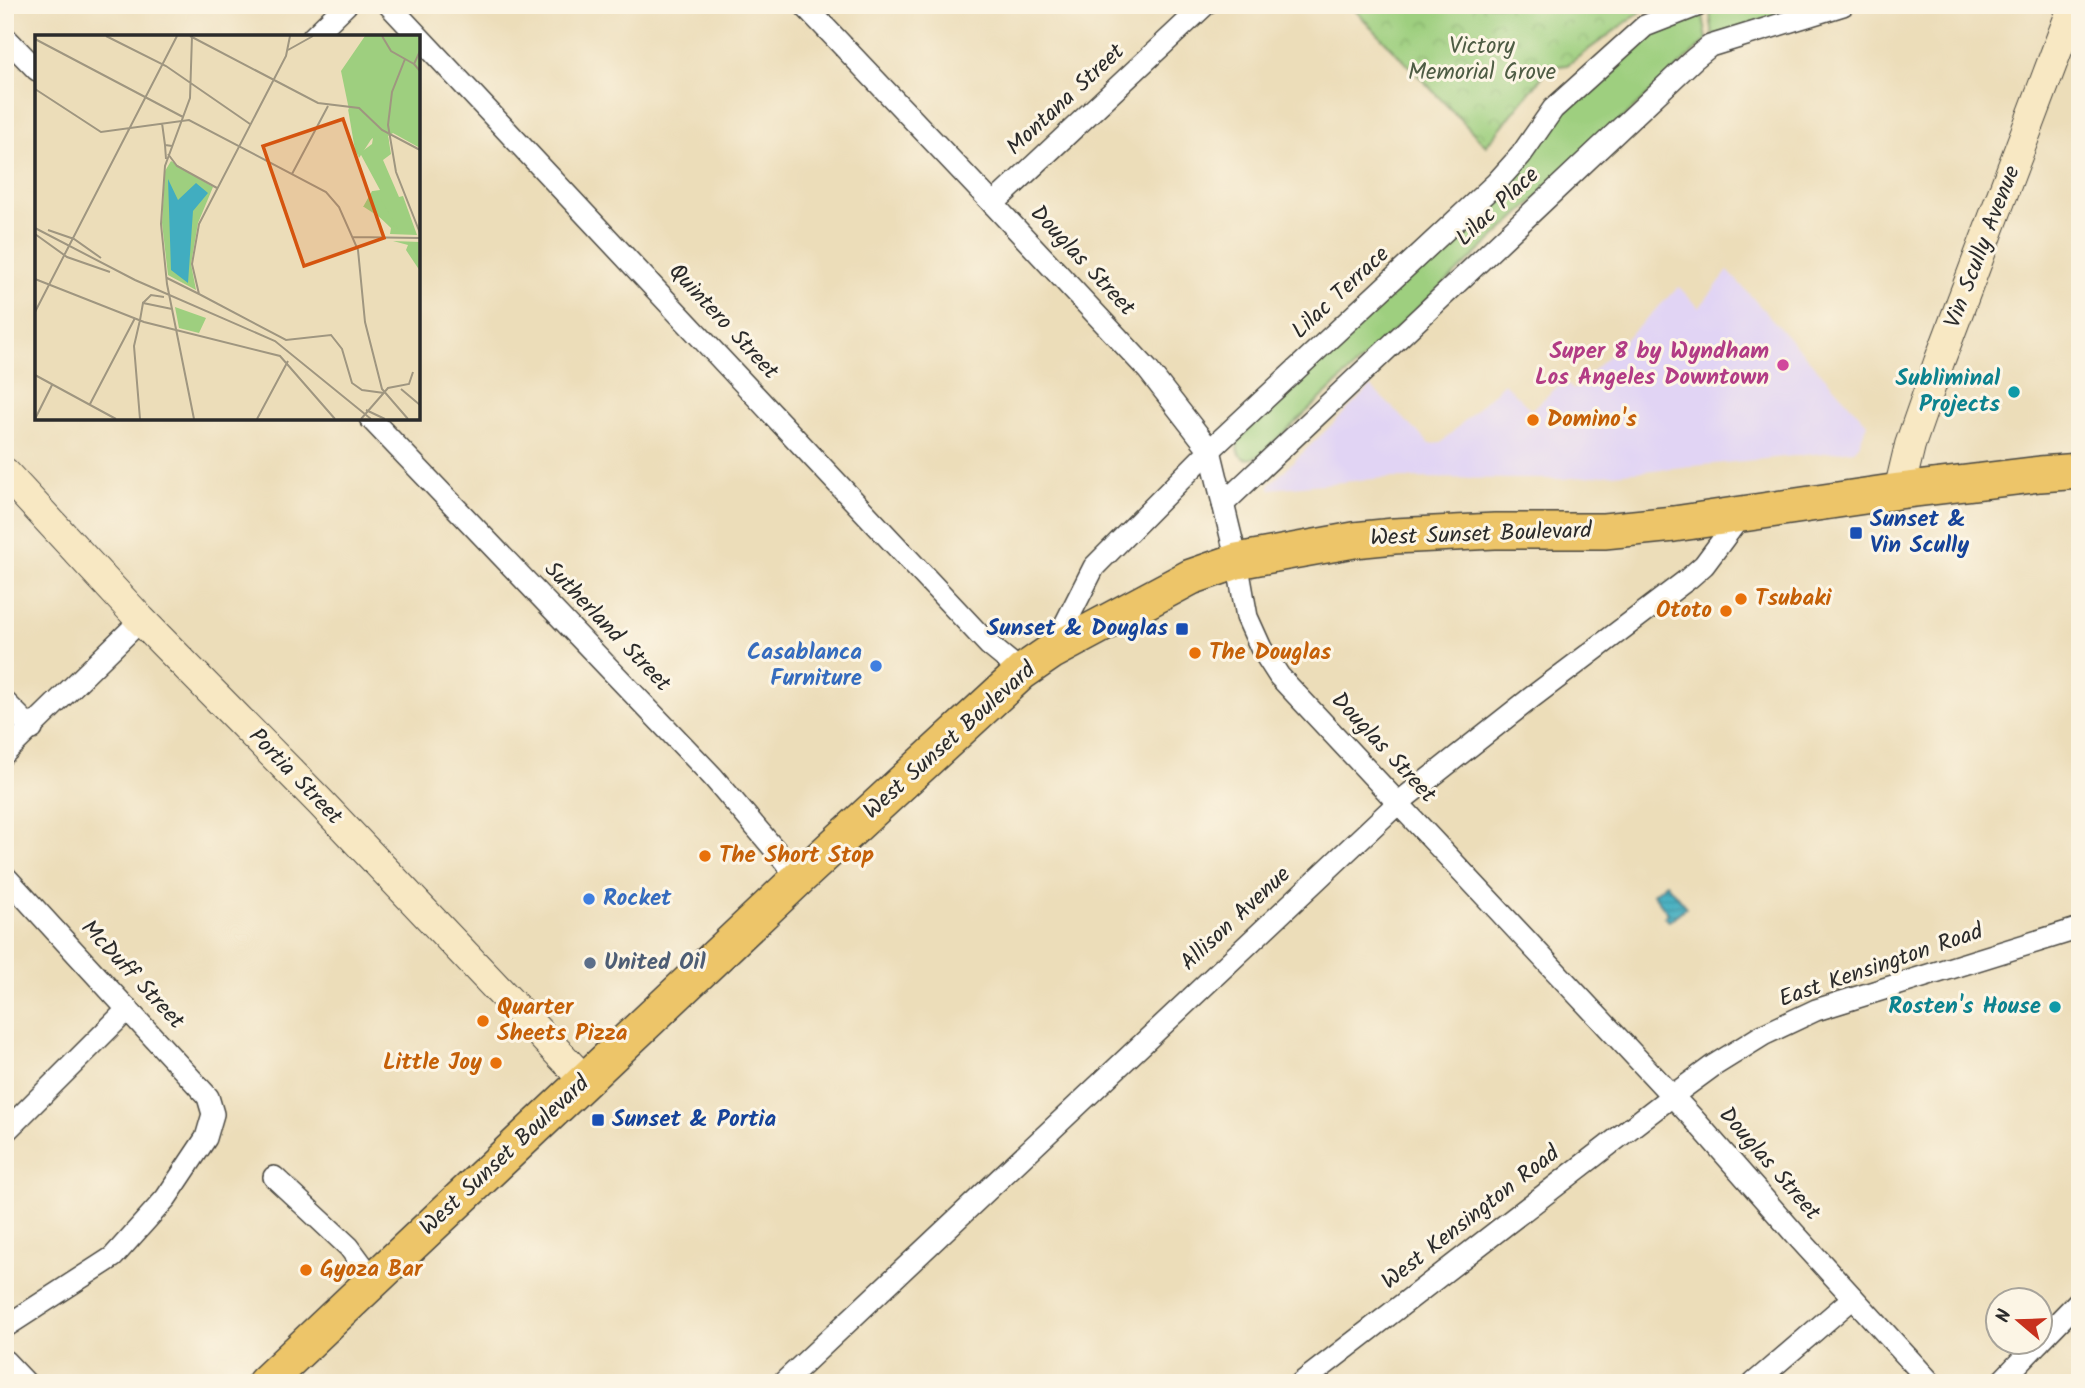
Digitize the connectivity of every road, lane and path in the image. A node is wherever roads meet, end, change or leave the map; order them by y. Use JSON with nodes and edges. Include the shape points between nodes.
{"nodes":[{"id":1,"x":346,"y":5,"type":"edge"},
{"id":2,"x":389,"y":5,"type":"edge"},
{"id":3,"x":804,"y":5,"type":"edge"},
{"id":4,"x":1205,"y":5,"type":"edge"},
{"id":5,"x":1699,"y":5,"type":"edge"},
{"id":6,"x":1843,"y":5,"type":"edge"},
{"id":7,"x":2074,"y":5,"type":"edge"},
{"id":8,"x":315,"y":35,"type":"edge"},
{"id":9,"x":417,"y":35,"type":"edge"},
{"id":10,"x":5,"y":37,"type":"edge"},
{"id":11,"x":420,"y":38,"type":"edge"},
{"id":12,"x":35,"y":68,"type":"edge"},
{"id":13,"x":993,"y":204,"type":"junction"},
{"id":14,"x":372,"y":420,"type":"edge"},
{"id":15,"x":1210,"y":450,"type":"junction"},
{"id":16,"x":2080,"y":471,"type":"edge"},
{"id":17,"x":5,"y":473,"type":"edge"},
{"id":18,"x":1899,"y":491,"type":"junction"},
{"id":19,"x":1223,"y":504,"type":"junction"},
{"id":20,"x":1742,"y":514,"type":"junction"},
{"id":21,"x":1237,"y":561,"type":"junction"},
{"id":22,"x":141,"y":620,"type":"junction"},
{"id":23,"x":1051,"y":652,"type":"junction"},
{"id":24,"x":1022,"y":672,"type":"junction"},
{"id":25,"x":5,"y":702,"type":"edge"},
{"id":26,"x":32,"y":729,"type":"junction"},
{"id":27,"x":5,"y":753,"type":"edge"},
{"id":28,"x":1398,"y":803,"type":"junction"},
{"id":29,"x":5,"y":876,"type":"edge"},
{"id":30,"x":799,"y":878,"type":"junction"},
{"id":31,"x":2080,"y":928,"type":"edge"},
{"id":32,"x":128,"y":1009,"type":"junction"},
{"id":33,"x":585,"y":1081,"type":"junction"},
{"id":34,"x":1672,"y":1096,"type":"junction"},
{"id":35,"x":5,"y":1132,"type":"edge"},
{"id":36,"x":274,"y":1177,"type":"dead end"},
{"id":37,"x":374,"y":1281,"type":"junction"},
{"id":38,"x":1853,"y":1298,"type":"junction"},
{"id":39,"x":2080,"y":1300,"type":"edge"},
{"id":40,"x":5,"y":1327,"type":"edge"},
{"id":41,"x":2054,"y":1327,"type":"edge"},
{"id":42,"x":2026,"y":1356,"type":"edge"},
{"id":43,"x":5,"y":1361,"type":"edge"},
{"id":44,"x":26,"y":1383,"type":"edge"},
{"id":45,"x":265,"y":1383,"type":"edge"},
{"id":46,"x":783,"y":1383,"type":"edge"},
{"id":47,"x":1301,"y":1383,"type":"edge"},
{"id":48,"x":1754,"y":1383,"type":"edge"},
{"id":49,"x":1931,"y":1383,"type":"edge"},
{"id":50,"x":2000,"y":1383,"type":"edge"}],
"edges":[{"from":1,"to":8,"type":"street"},
{"from":2,"to":9,"type":"street","name":"Quintero Street"},
{"from":3,"to":13,"type":"street","name":"Douglas Street"},
{"from":4,"to":13,"type":"street","name":"Montana Street"},
{"from":5,"to":15,"type":"street","name":"Lilac Terrace","via":[[1646,26],[1553,109],[1496,183]]},
{"from":6,"to":19,"type":"street","name":"Lilac Place","via":[[1710,47],[1693,59]]},
{"from":7,"to":18,"type":"street","name":"Vin Scully Avenue","via":[[1939,362]]},
{"from":10,"to":12,"type":"street"},
{"from":11,"to":24,"type":"street","name":"Quintero Street","via":[[989,645]]},
{"from":13,"to":15,"type":"street","name":"Douglas Street","via":[[1148,370]]},
{"from":14,"to":30,"type":"street","name":"Sutherland Street","via":[[713,776]]},
{"from":15,"to":19,"type":"street","name":"Douglas Street"},
{"from":15,"to":23,"type":"street","name":"Lilac Terrace","via":[[1094,567]]},
{"from":16,"to":18,"type":"main road","name":"West Sunset Boulevard"},
{"from":17,"to":22,"type":"street","name":"Portia Street"},
{"from":18,"to":20,"type":"main road","name":"West Sunset Boulevard"},
{"from":19,"to":21,"type":"street","name":"Douglas Street"},
{"from":20,"to":21,"type":"main road","name":"West Sunset Boulevard","via":[[1604,531],[1394,536]]},
{"from":20,"to":28,"type":"street","name":"Allison Avenue","via":[[1688,579]]},
{"from":21,"to":23,"type":"main road","name":"West Sunset Boulevard","via":[[1191,577]]},
{"from":21,"to":28,"type":"street","name":"Douglas Street","via":[[1247,617],[1273,667]]},
{"from":22,"to":26,"type":"street"},
{"from":22,"to":33,"type":"street","name":"Portia Street"},
{"from":23,"to":24,"type":"main road","name":"West Sunset Boulevard"},
{"from":24,"to":30,"type":"main road","name":"West Sunset Boulevard"},
{"from":25,"to":26,"type":"street"},
{"from":26,"to":27,"type":"street"},
{"from":28,"to":34,"type":"street","name":"Douglas Street"},
{"from":28,"to":46,"type":"street","name":"Allison Avenue"},
{"from":29,"to":32,"type":"street","name":"McDuff Street"},
{"from":30,"to":33,"type":"main road","name":"West Sunset Boulevard"},
{"from":31,"to":34,"type":"street","name":"East Kensington Road","via":[[1816,1010],[1763,1035]]},
{"from":32,"to":35,"type":"street"},
{"from":32,"to":40,"type":"street","name":"McDuff Street","via":[[208,1097],[213,1114],[206,1138],[166,1198],[113,1257]]},
{"from":33,"to":37,"type":"main road","name":"West Sunset Boulevard"},
{"from":34,"to":38,"type":"street","name":"Douglas Street"},
{"from":34,"to":47,"type":"street","name":"West Kensington Road"},
{"from":36,"to":37,"type":"street","via":[[349,1247]]},
{"from":37,"to":45,"type":"main road","name":"West Sunset Boulevard"},
{"from":38,"to":48,"type":"street"},
{"from":38,"to":49,"type":"street","name":"Douglas Street"},
{"from":39,"to":41,"type":"street"},
{"from":42,"to":50,"type":"street"},
{"from":43,"to":44,"type":"street"}]}
